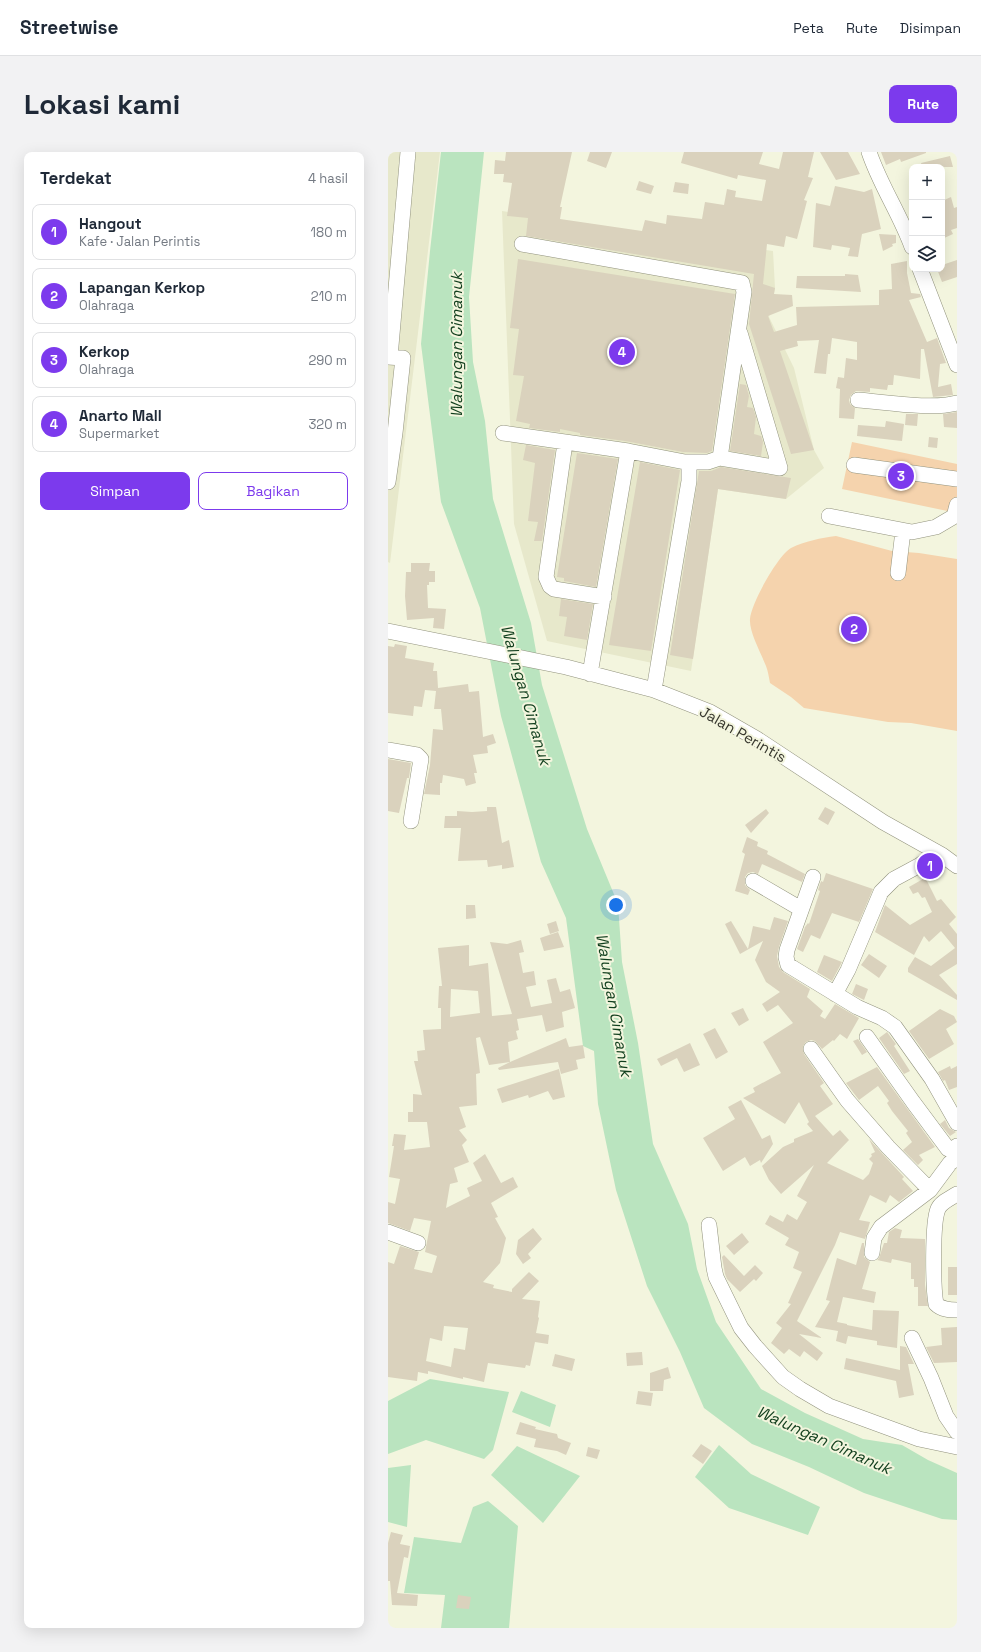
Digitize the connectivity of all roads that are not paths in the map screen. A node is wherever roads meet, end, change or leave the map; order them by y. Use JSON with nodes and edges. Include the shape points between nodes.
{"nodes":[{"id":1,"x":408,"y":152,"type":"edge"},
{"id":2,"x":860,"y":152,"type":"edge"},
{"id":3,"x":869,"y":152,"type":"edge"},
{"id":4,"x":875,"y":170,"type":"junction"},
{"id":5,"x":909,"y":239,"type":"edge"},
{"id":6,"x":522,"y":244,"type":"dead end"},
{"id":7,"x":921,"y":272,"type":"edge"},
{"id":8,"x":738,"y":328,"type":"junction"},
{"id":9,"x":389,"y":357,"type":"edge"},
{"id":10,"x":957,"y":365,"type":"edge"},
{"id":11,"x":858,"y":400,"type":"dead end"},
{"id":12,"x":957,"y":403,"type":"edge"},
{"id":13,"x":392,"y":433,"type":"edge"},
{"id":14,"x":503,"y":433,"type":"dead end"},
{"id":15,"x":565,"y":443,"type":"junction"},
{"id":16,"x":628,"y":451,"type":"junction"},
{"id":17,"x":720,"y":458,"type":"junction"},
{"id":18,"x":685,"y":462,"type":"junction"},
{"id":19,"x":854,"y":465,"type":"dead end"},
{"id":20,"x":957,"y":479,"type":"edge"},
{"id":21,"x":388,"y":482,"type":"edge"},
{"id":22,"x":957,"y":505,"type":"edge"},
{"id":23,"x":829,"y":516,"type":"dead end"},
{"id":24,"x":903,"y":531,"type":"junction"},
{"id":25,"x":898,"y":573,"type":"dead end"},
{"id":26,"x":604,"y":597,"type":"junction"},
{"id":27,"x":388,"y":631,"type":"edge"},
{"id":28,"x":590,"y":674,"type":"junction"},
{"id":29,"x":654,"y":690,"type":"junction"},
{"id":30,"x":388,"y":750,"type":"edge"},
{"id":31,"x":412,"y":821,"type":"dead end"},
{"id":32,"x":946,"y":854,"type":"edge"},
{"id":33,"x":957,"y":866,"type":"edge"},
{"id":34,"x":813,"y":877,"type":"dead end"},
{"id":35,"x":753,"y":881,"type":"dead end"},
{"id":36,"x":801,"y":909,"type":"junction"},
{"id":37,"x":835,"y":994,"type":"junction"},
{"id":38,"x":867,"y":1037,"type":"dead end"},
{"id":39,"x":811,"y":1049,"type":"dead end"},
{"id":40,"x":957,"y":1123,"type":"edge"},
{"id":41,"x":957,"y":1146,"type":"edge"},
{"id":42,"x":957,"y":1158,"type":"edge"},
{"id":43,"x":930,"y":1190,"type":"junction"},
{"id":44,"x":957,"y":1194,"type":"edge"},
{"id":45,"x":709,"y":1225,"type":"dead end"},
{"id":46,"x":388,"y":1232,"type":"edge"},
{"id":47,"x":418,"y":1243,"type":"dead end"},
{"id":48,"x":872,"y":1253,"type":"dead end"},
{"id":49,"x":957,"y":1310,"type":"edge"},
{"id":50,"x":957,"y":1314,"type":"edge"},
{"id":51,"x":912,"y":1338,"type":"dead end"},
{"id":52,"x":957,"y":1432,"type":"edge"},
{"id":53,"x":957,"y":1447,"type":"edge"}],
"edges":[{"from":1,"to":9,"type":"street"},
{"from":2,"to":4,"type":"street"},
{"from":3,"to":4,"type":"street"},
{"from":4,"to":5,"type":"street"},
{"from":6,"to":8,"type":"street","via":[[742,283],[744,292]]},
{"from":7,"to":10,"type":"street"},
{"from":8,"to":17,"type":"street"},
{"from":8,"to":17,"type":"street","via":[[780,468]]},
{"from":9,"to":13,"type":"street","via":[[403,358]]},
{"from":11,"to":12,"type":"street","via":[[942,405]]},
{"from":13,"to":21,"type":"street"},
{"from":14,"to":15,"type":"street"},
{"from":15,"to":16,"type":"street"},
{"from":15,"to":26,"type":"street","via":[[546,577],[554,589]]},
{"from":16,"to":18,"type":"street"},
{"from":16,"to":26,"type":"street"},
{"from":17,"to":18,"type":"street","via":[[708,462]]},
{"from":18,"to":29,"type":"street","via":[[689,465],[689,480]]},
{"from":19,"to":20,"type":"street"},
{"from":22,"to":24,"type":"street","via":[[952,517],[936,527],[912,532]]},
{"from":23,"to":24,"type":"street"},
{"from":24,"to":25,"type":"street"},
{"from":26,"to":28,"type":"street"},
{"from":27,"to":28,"type":"street","name":"Jalan Perintis"},
{"from":28,"to":29,"type":"street","name":"Jalan Perintis"},
{"from":29,"to":32,"type":"street","name":"Jalan Perintis","via":[[710,712],[757,739],[883,822]]},
{"from":30,"to":31,"type":"street","via":[[417,755],[421,759]]},
{"from":32,"to":33,"type":"street","name":"Jalan Perintis"},
{"from":32,"to":37,"type":"street","via":[[894,879],[881,892]]},
{"from":34,"to":36,"type":"street"},
{"from":35,"to":36,"type":"street"},
{"from":36,"to":37,"type":"street","via":[[787,950],[786,962]]},
{"from":37,"to":40,"type":"street","via":[[895,1026],[932,1079]]},
{"from":38,"to":41,"type":"street","via":[[948,1149]]},
{"from":39,"to":43,"type":"street","via":[[847,1100]]},
{"from":42,"to":43,"type":"street","via":[[950,1163]]},
{"from":43,"to":48,"type":"street","via":[[881,1227],[874,1238]]},
{"from":44,"to":49,"type":"street","via":[[939,1208],[935,1218],[934,1251],[936,1304],[948,1310]]},
{"from":45,"to":53,"type":"street","via":[[716,1277],[741,1328],[783,1377],[829,1406],[919,1438]]},
{"from":46,"to":47,"type":"street"},
{"from":49,"to":50,"type":"street"},
{"from":51,"to":52,"type":"street","via":[[946,1416]]}]}
